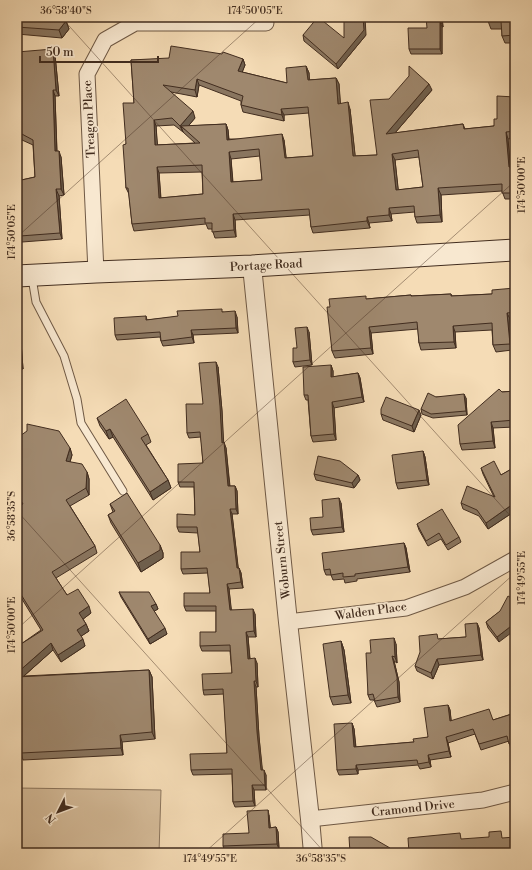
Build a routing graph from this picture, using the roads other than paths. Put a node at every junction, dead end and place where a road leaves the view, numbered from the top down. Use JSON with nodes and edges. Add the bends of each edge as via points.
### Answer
{"nodes":[{"id":1,"x":266,"y":23,"type":"dead end"},
{"id":2,"x":515,"y":250,"type":"edge"},
{"id":3,"x":252,"y":266,"type":"junction"},
{"id":4,"x":96,"y":272,"type":"junction"},
{"id":5,"x":25,"y":276,"type":"edge"},
{"id":6,"x":123,"y":491,"type":"dead end"},
{"id":7,"x":515,"y":559,"type":"edge"},
{"id":8,"x":288,"y":622,"type":"junction"},
{"id":9,"x":515,"y":792,"type":"edge"},
{"id":10,"x":310,"y":819,"type":"junction"},
{"id":11,"x":313,"y":853,"type":"edge"}],
"edges":[{"from":1,"to":4,"type":"street","name":"Treagon Place","via":[[135,23],[105,40],[87,74]]},
{"from":2,"to":3,"type":"main road","name":"Portage Road"},
{"from":3,"to":4,"type":"main road","name":"Portage Road"},
{"from":3,"to":8,"type":"street","name":"Woburn Street"},
{"from":4,"to":5,"type":"main road","name":"Portage Road"},
{"from":5,"to":6,"type":"lane","via":[[64,356],[77,399],[80,423]]},
{"from":7,"to":8,"type":"street","name":"Walden Place","via":[[465,587],[406,608]]},
{"from":8,"to":10,"type":"street","name":"Woburn Street"},
{"from":9,"to":10,"type":"street","name":"Cramond Drive","via":[[483,800]]},
{"from":10,"to":11,"type":"street","name":"Woburn Street"}]}
